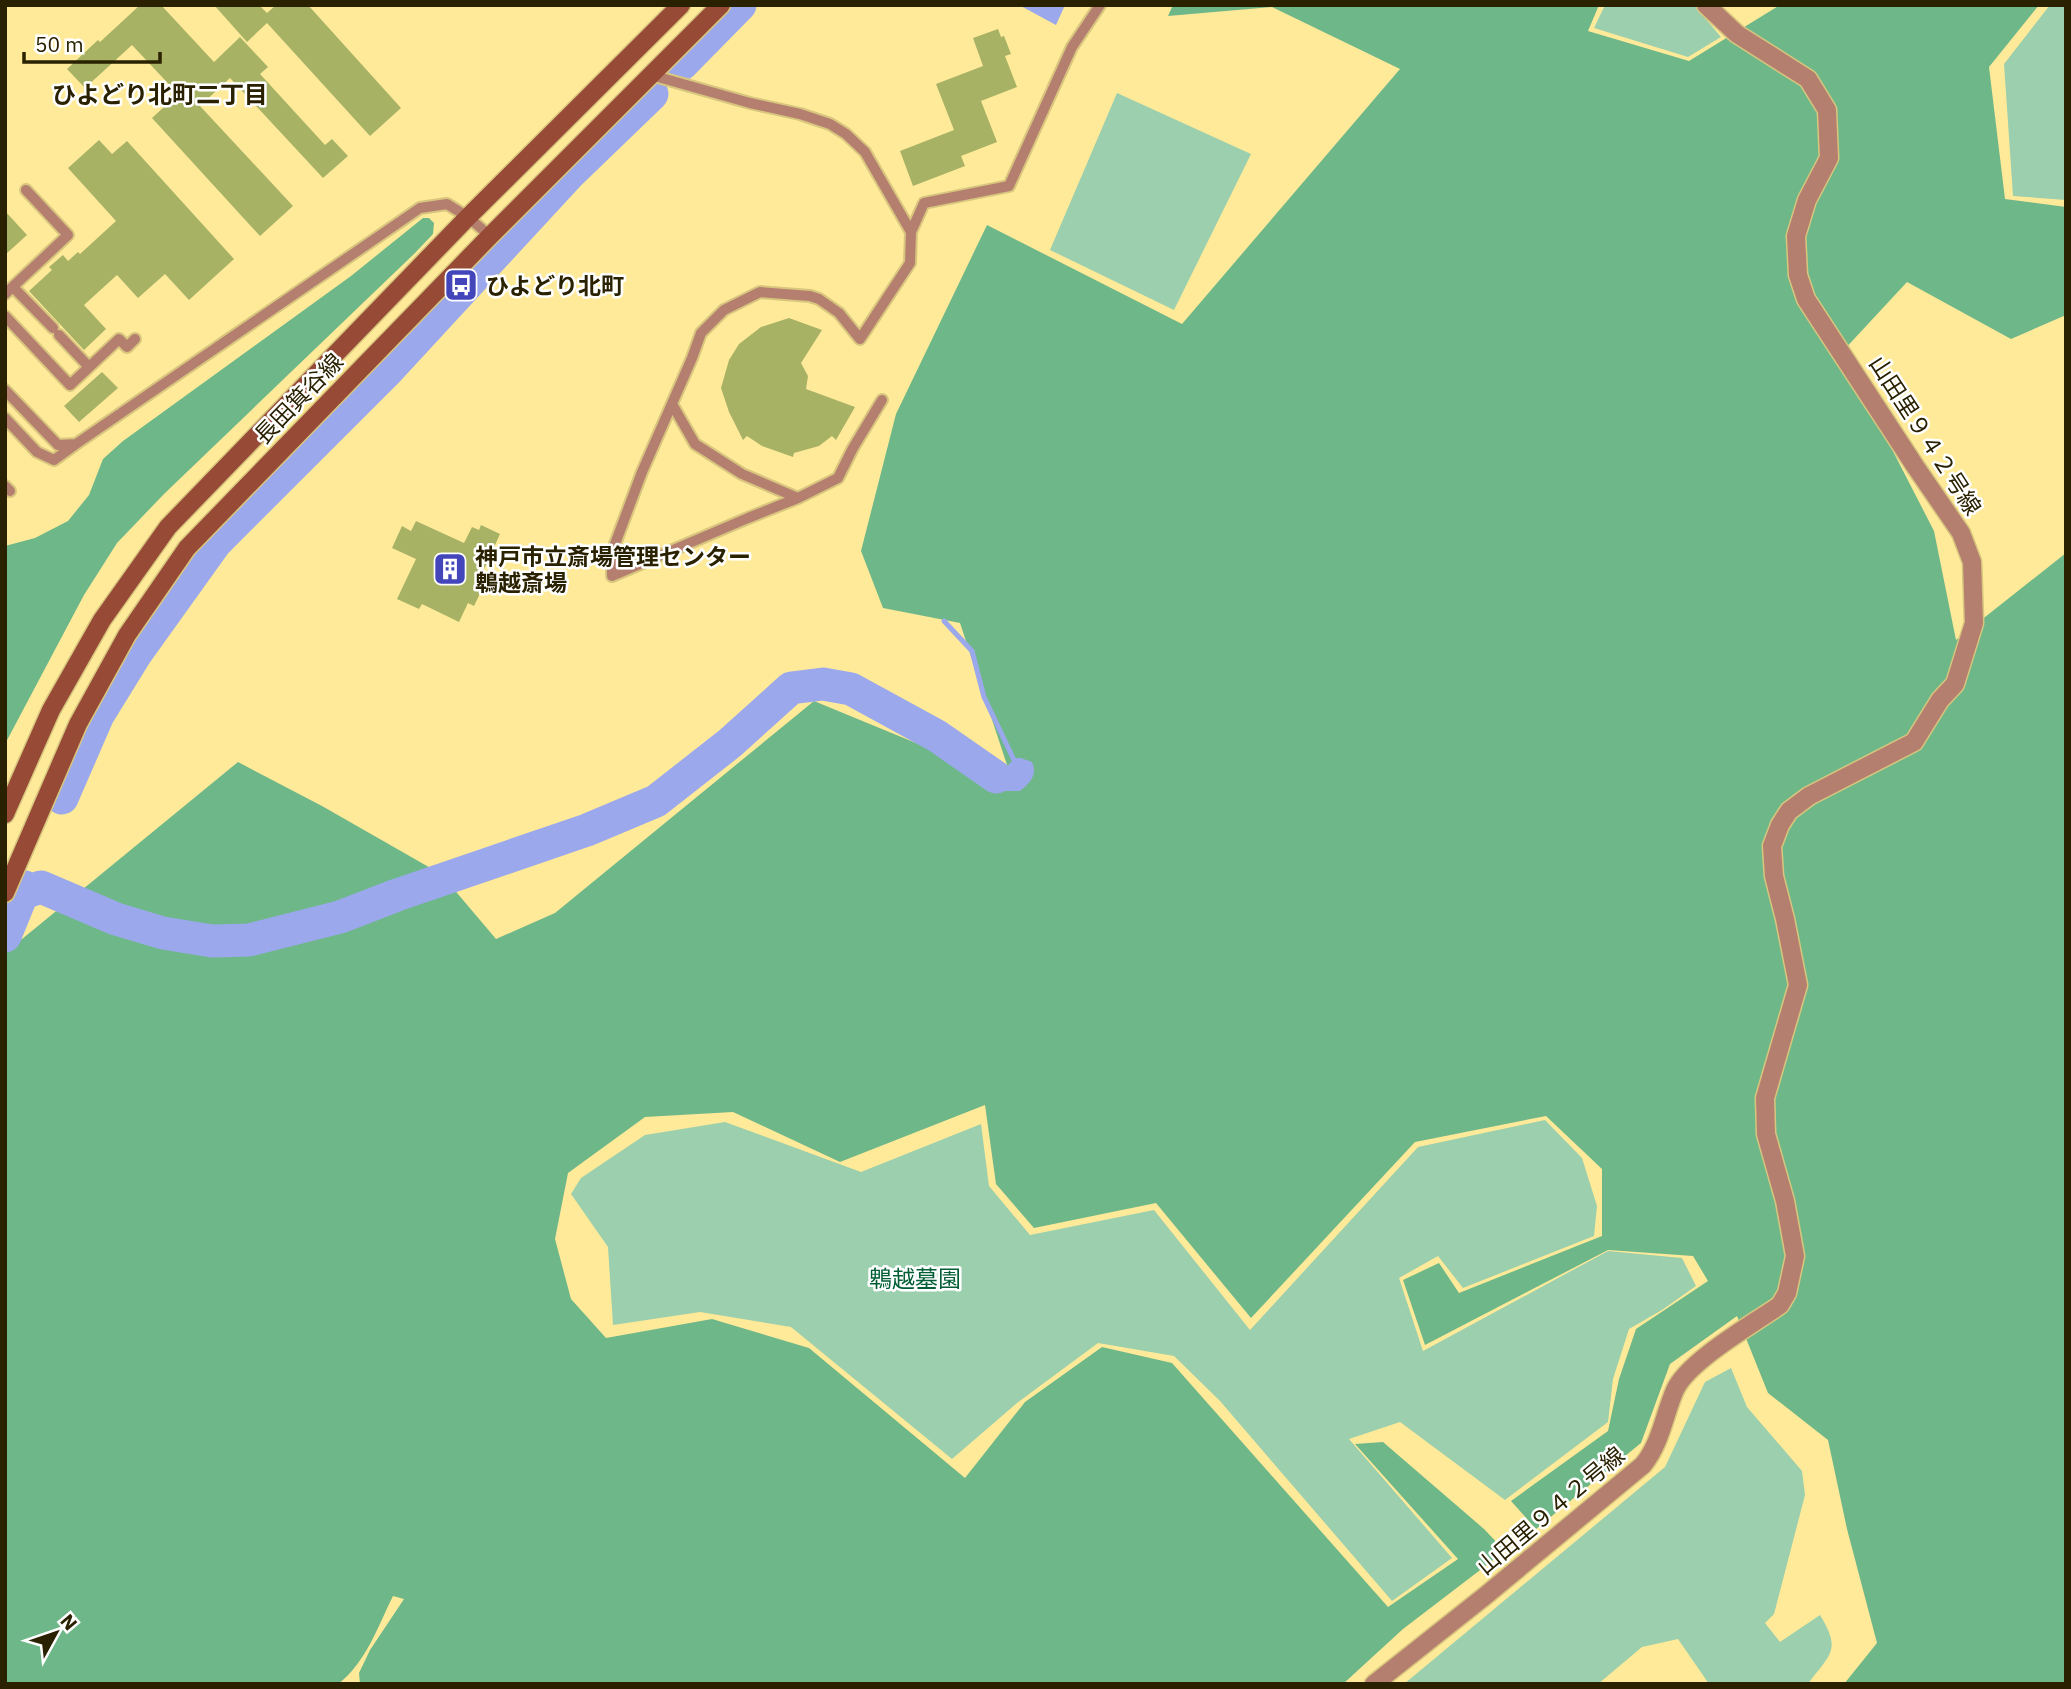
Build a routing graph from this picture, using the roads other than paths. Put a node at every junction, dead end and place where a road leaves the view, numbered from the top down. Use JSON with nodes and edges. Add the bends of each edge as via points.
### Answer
{"nodes":[{"id":1,"x":681,"y":5,"type":"edge"},
{"id":2,"x":721,"y":5,"type":"edge"},
{"id":3,"x":1100,"y":5,"type":"edge"},
{"id":4,"x":1706,"y":5,"type":"edge"},
{"id":5,"x":651,"y":75,"type":"junction"},
{"id":6,"x":26,"y":190,"type":"dead end"},
{"id":7,"x":468,"y":216,"type":"junction"},
{"id":8,"x":911,"y":232,"type":"junction"},
{"id":9,"x":489,"y":236,"type":"junction"},
{"id":10,"x":9,"y":291,"type":"edge"},
{"id":11,"x":8,"y":324,"type":"edge"},
{"id":12,"x":135,"y":339,"type":"dead end"},
{"id":13,"x":89,"y":367,"type":"junction"},
{"id":14,"x":5,"y":390,"type":"edge"},
{"id":15,"x":882,"y":400,"type":"dead end"},
{"id":16,"x":672,"y":404,"type":"junction"},
{"id":17,"x":5,"y":418,"type":"edge"},
{"id":18,"x":76,"y":444,"type":"junction"},
{"id":19,"x":798,"y":498,"type":"junction"},
{"id":20,"x":5,"y":814,"type":"edge"},
{"id":21,"x":5,"y":893,"type":"edge"},
{"id":22,"x":1374,"y":1684,"type":"edge"}],
"edges":[{"from":1,"to":7,"type":"street","name":"長田箕谷線"},
{"from":2,"to":5,"type":"street","name":"長田箕谷線"},
{"from":3,"to":8,"type":"lane","via":[[1072,47],[1009,187],[924,203]]},
{"from":4,"to":22,"type":"street","name":"山田里９４２号線","via":[[1737,34],[1808,79],[1827,110],[1829,158],[1807,200],[1796,236],[1798,275],[1806,299],[1961,533],[1972,562],[1974,623],[1955,684],[1914,742],[1809,796],[1789,811],[1772,846],[1773,876],[1798,985],[1765,1098],[1766,1134],[1795,1256],[1787,1293],[1780,1305],[1710,1352],[1676,1388],[1662,1432],[1643,1465]]},
{"from":5,"to":8,"type":"lane","via":[[830,124],[865,152]]},
{"from":5,"to":9,"type":"street","name":"長田箕谷線"},
{"from":6,"to":10,"type":"lane","via":[[68,236]]},
{"from":7,"to":9,"type":"lane"},
{"from":7,"to":18,"type":"lane","via":[[447,204],[420,208]]},
{"from":7,"to":20,"type":"street","name":"長田箕谷線","via":[[168,527],[102,620],[51,710]]},
{"from":8,"to":16,"type":"lane","via":[[910,263],[860,339],[839,313],[819,299],[760,292],[723,310],[701,333]]},
{"from":9,"to":21,"type":"street","name":"長田箕谷線","via":[[187,548],[127,635],[78,724]]},
{"from":10,"to":13,"type":"lane"},
{"from":11,"to":13,"type":"lane","via":[[70,385]]},
{"from":12,"to":13,"type":"lane","via":[[127,347],[119,339]]},
{"from":14,"to":18,"type":"lane","via":[[58,444]]},
{"from":15,"to":19,"type":"lane","via":[[838,478]]},
{"from":16,"to":19,"type":"lane","via":[[695,444],[742,474]]},
{"from":16,"to":19,"type":"lane","via":[[612,552],[612,576]]},
{"from":17,"to":18,"type":"lane","via":[[37,452],[54,460]]}]}
